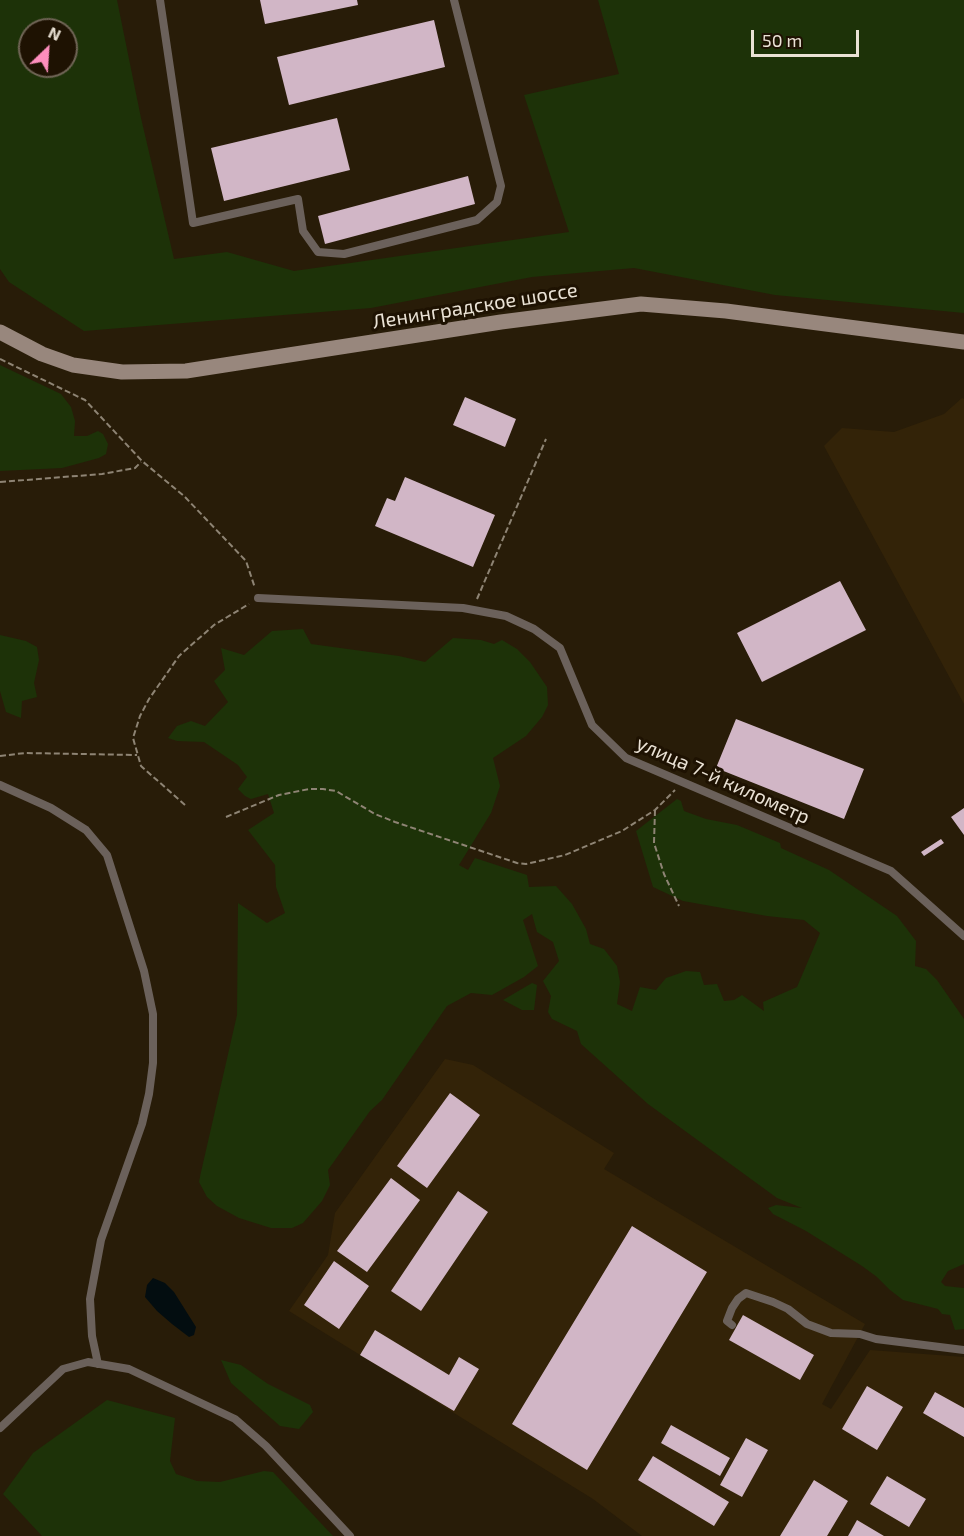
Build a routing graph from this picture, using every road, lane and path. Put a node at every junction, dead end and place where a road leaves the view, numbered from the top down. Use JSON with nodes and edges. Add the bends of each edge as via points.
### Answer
{"nodes":[{"id":1,"x":160,"y":0,"type":"edge"},
{"id":2,"x":454,"y":0,"type":"edge"},
{"id":3,"x":0,"y":332,"type":"edge"},
{"id":4,"x":964,"y":342,"type":"edge"},
{"id":5,"x":0,"y":359,"type":"edge"},
{"id":6,"x":546,"y":439,"type":"dead end"},
{"id":7,"x":142,"y":461,"type":"junction"},
{"id":8,"x":0,"y":482,"type":"edge"},
{"id":9,"x":258,"y":598,"type":"junction"},
{"id":10,"x":472,"y":610,"type":"junction"},
{"id":11,"x":137,"y":755,"type":"junction"},
{"id":12,"x":0,"y":756,"type":"edge"},
{"id":13,"x":682,"y":782,"type":"junction"},
{"id":14,"x":0,"y":785,"type":"edge"},
{"id":15,"x":185,"y":805,"type":"dead end"},
{"id":16,"x":655,"y":810,"type":"junction"},
{"id":17,"x":226,"y":817,"type":"dead end"},
{"id":18,"x":679,"y":906,"type":"dead end"},
{"id":19,"x":964,"y":936,"type":"edge"},
{"id":20,"x":732,"y":1325,"type":"dead end"},
{"id":21,"x":964,"y":1350,"type":"edge"},
{"id":22,"x":98,"y":1364,"type":"junction"},
{"id":23,"x":0,"y":1428,"type":"edge"},
{"id":24,"x":350,"y":1536,"type":"edge"}],
"edges":[{"from":1,"to":2,"type":"lane","via":[[193,223],[298,199],[303,231],[318,252],[344,254],[477,220],[497,202],[501,186]]},
{"from":3,"to":4,"type":"main road","name":"Ленинградское шоссе","via":[[73,365],[122,372],[186,371],[641,304]]},
{"from":5,"to":7,"type":"path","via":[[85,400]]},
{"from":6,"to":10,"type":"path"},
{"from":7,"to":8,"type":"path","via":[[135,468],[102,474]]},
{"from":7,"to":9,"type":"path","via":[[184,496],[246,561]]},
{"from":9,"to":10,"type":"lane","name":"улица 7-й километр"},
{"from":9,"to":11,"type":"path","via":[[214,625],[179,656],[140,716],[133,738]]},
{"from":10,"to":13,"type":"lane","name":"улица 7-й километр","via":[[506,616],[534,629],[560,648],[592,725],[626,758]]},
{"from":11,"to":12,"type":"path"},
{"from":11,"to":15,"type":"path","via":[[141,766]]},
{"from":13,"to":16,"type":"path"},
{"from":13,"to":19,"type":"lane","name":"улица 7-й километр","via":[[891,871]]},
{"from":14,"to":22,"type":"lane","via":[[77,824],[107,855],[144,971],[153,1014],[149,1094],[101,1240],[90,1299]]},
{"from":16,"to":17,"type":"path","via":[[622,831],[565,855],[526,864],[385,818],[336,791],[309,789],[279,795]]},
{"from":16,"to":18,"type":"path","via":[[654,843]]},
{"from":20,"to":21,"type":"lane","via":[[727,1321],[732,1308],[746,1293],[788,1309],[807,1324],[831,1333]]},
{"from":22,"to":23,"type":"lane","via":[[88,1362],[63,1369]]},
{"from":22,"to":24,"type":"lane","via":[[129,1369],[234,1419],[266,1446]]}]}
